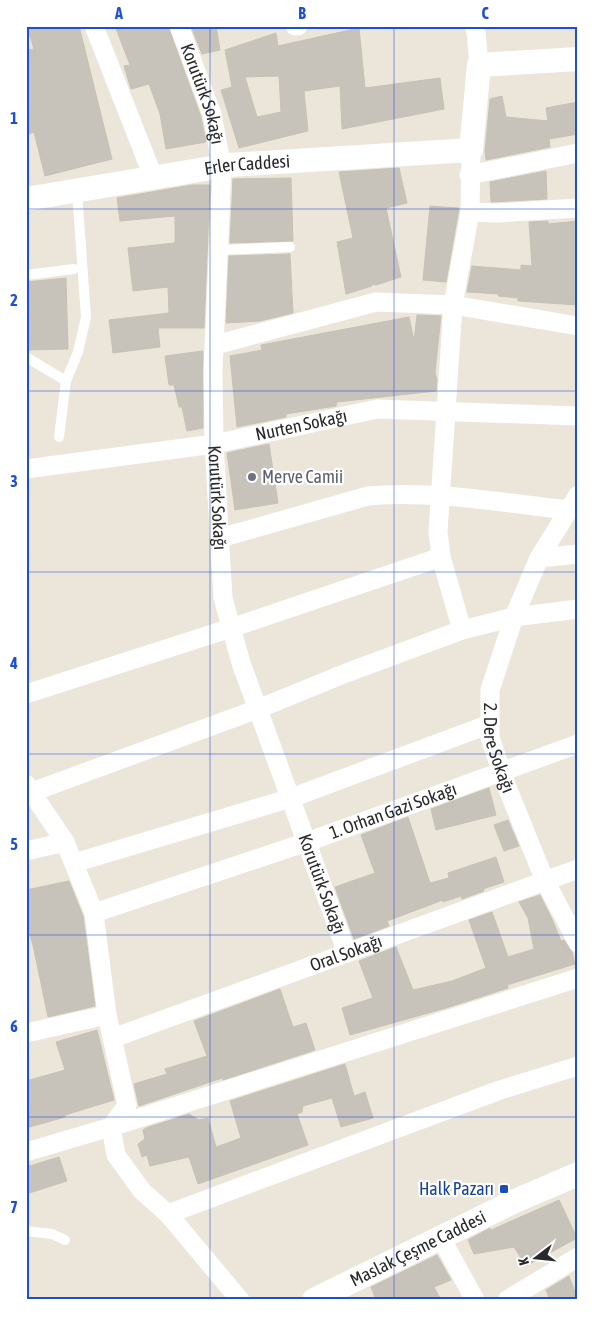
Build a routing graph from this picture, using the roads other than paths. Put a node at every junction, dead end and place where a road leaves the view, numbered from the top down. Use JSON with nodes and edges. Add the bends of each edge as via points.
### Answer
{"nodes":[{"id":1,"x":94,"y":26,"type":"edge"},
{"id":2,"x":179,"y":26,"type":"edge"},
{"id":3,"x":474,"y":26,"type":"edge"},
{"id":4,"x":578,"y":59,"type":"edge"},
{"id":5,"x":479,"y":65,"type":"junction"},
{"id":6,"x":470,"y":150,"type":"junction"},
{"id":7,"x":578,"y":153,"type":"edge"},
{"id":8,"x":222,"y":168,"type":"junction"},
{"id":9,"x":469,"y":175,"type":"junction"},
{"id":10,"x":154,"y":179,"type":"junction"},
{"id":11,"x":77,"y":191,"type":"junction"},
{"id":12,"x":26,"y":199,"type":"edge"},
{"id":13,"x":578,"y":208,"type":"edge"},
{"id":14,"x":470,"y":212,"type":"junction"},
{"id":15,"x":290,"y":248,"type":"dead end"},
{"id":16,"x":218,"y":250,"type":"junction"},
{"id":17,"x":74,"y":269,"type":"dead end"},
{"id":18,"x":26,"y":276,"type":"edge"},
{"id":19,"x":454,"y":305,"type":"junction"},
{"id":20,"x":578,"y":326,"type":"edge"},
{"id":21,"x":215,"y":345,"type":"junction"},
{"id":22,"x":26,"y":357,"type":"edge"},
{"id":23,"x":66,"y":380,"type":"junction"},
{"id":24,"x":446,"y":411,"type":"junction"},
{"id":25,"x":578,"y":416,"type":"edge"},
{"id":26,"x":59,"y":437,"type":"dead end"},
{"id":27,"x":214,"y":444,"type":"junction"},
{"id":28,"x":26,"y":469,"type":"edge"},
{"id":29,"x":440,"y":495,"type":"junction"},
{"id":30,"x":573,"y":503,"type":"edge"},
{"id":31,"x":220,"y":538,"type":"junction"},
{"id":32,"x":578,"y":554,"type":"edge"},
{"id":33,"x":441,"y":557,"type":"junction"},
{"id":34,"x":539,"y":558,"type":"junction"},
{"id":35,"x":578,"y":609,"type":"edge"},
{"id":36,"x":514,"y":617,"type":"junction"},
{"id":37,"x":231,"y":628,"type":"junction"},
{"id":38,"x":462,"y":630,"type":"junction"},
{"id":39,"x":26,"y":694,"type":"edge"},
{"id":40,"x":258,"y":709,"type":"junction"},
{"id":41,"x":490,"y":724,"type":"junction"},
{"id":42,"x":578,"y":744,"type":"edge"},
{"id":43,"x":501,"y":770,"type":"junction"},
{"id":44,"x":29,"y":788,"type":"edge"},
{"id":45,"x":290,"y":798,"type":"junction"},
{"id":46,"x":64,"y":842,"type":"junction"},
{"id":47,"x":306,"y":842,"type":"junction"},
{"id":48,"x":26,"y":851,"type":"edge"},
{"id":49,"x":74,"y":863,"type":"junction"},
{"id":50,"x":578,"y":869,"type":"edge"},
{"id":51,"x":545,"y":882,"type":"junction"},
{"id":52,"x":94,"y":913,"type":"junction"},
{"id":53,"x":578,"y":943,"type":"edge"},
{"id":54,"x":347,"y":953,"type":"junction"},
{"id":55,"x":578,"y":978,"type":"edge"},
{"id":56,"x":107,"y":1015,"type":"junction"},
{"id":57,"x":26,"y":1033,"type":"edge"},
{"id":58,"x":113,"y":1038,"type":"junction"},
{"id":59,"x":578,"y":1066,"type":"edge"},
{"id":60,"x":111,"y":1127,"type":"junction"},
{"id":61,"x":26,"y":1152,"type":"edge"},
{"id":62,"x":578,"y":1174,"type":"edge"},
{"id":63,"x":168,"y":1214,"type":"junction"},
{"id":64,"x":26,"y":1231,"type":"edge"},
{"id":65,"x":441,"y":1238,"type":"junction"},
{"id":66,"x":65,"y":1240,"type":"dead end"},
{"id":67,"x":578,"y":1257,"type":"edge"},
{"id":68,"x":509,"y":1299,"type":"edge"},
{"id":69,"x":240,"y":1300,"type":"edge"},
{"id":70,"x":314,"y":1300,"type":"edge"},
{"id":71,"x":476,"y":1300,"type":"edge"}],
"edges":[{"from":1,"to":10,"type":"street"},
{"from":2,"to":8,"type":"street","name":"Korutürk Sokağı","via":[[212,114]]},
{"from":3,"to":5,"type":"street"},
{"from":4,"to":5,"type":"street"},
{"from":5,"to":6,"type":"street"},
{"from":6,"to":8,"type":"street","name":"Erler Caddesi"},
{"from":6,"to":9,"type":"street"},
{"from":7,"to":9,"type":"street"},
{"from":8,"to":10,"type":"street","name":"Erler Caddesi"},
{"from":8,"to":16,"type":"street","name":"Korutürk Sokağı"},
{"from":9,"to":14,"type":"street"},
{"from":10,"to":11,"type":"street","name":"Erler Caddesi"},
{"from":11,"to":12,"type":"street","name":"Erler Caddesi"},
{"from":11,"to":23,"type":"lane","via":[[86,317],[78,352]]},
{"from":13,"to":14,"type":"street"},
{"from":14,"to":19,"type":"street"},
{"from":15,"to":16,"type":"lane"},
{"from":16,"to":21,"type":"street","name":"Korutürk Sokağı"},
{"from":17,"to":18,"type":"lane"},
{"from":19,"to":20,"type":"street"},
{"from":19,"to":21,"type":"street","via":[[376,302]]},
{"from":19,"to":24,"type":"street"},
{"from":21,"to":27,"type":"street","name":"Korutürk Sokağı"},
{"from":22,"to":23,"type":"lane"},
{"from":23,"to":26,"type":"lane"},
{"from":24,"to":25,"type":"street","name":"Nurten Sokağı"},
{"from":24,"to":27,"type":"street","name":"Nurten Sokağı","via":[[378,409]]},
{"from":24,"to":29,"type":"street"},
{"from":27,"to":28,"type":"street","name":"Nurten Sokağı"},
{"from":27,"to":31,"type":"street","name":"Korutürk Sokağı"},
{"from":29,"to":30,"type":"street"},
{"from":29,"to":31,"type":"street","via":[[368,496]]},
{"from":29,"to":33,"type":"street","via":[[438,532]]},
{"from":30,"to":34,"type":"street","name":"2. Dere Sokağı"},
{"from":31,"to":37,"type":"street","name":"Korutürk Sokağı","via":[[223,598]]},
{"from":32,"to":34,"type":"street"},
{"from":33,"to":37,"type":"street"},
{"from":33,"to":38,"type":"street"},
{"from":34,"to":36,"type":"street","name":"2. Dere Sokağı"},
{"from":35,"to":36,"type":"street"},
{"from":36,"to":38,"type":"street"},
{"from":36,"to":41,"type":"street","name":"2. Dere Sokağı","via":[[490,690]]},
{"from":37,"to":39,"type":"street"},
{"from":37,"to":40,"type":"street","name":"Korutürk Sokağı"},
{"from":38,"to":40,"type":"street"},
{"from":40,"to":44,"type":"street"},
{"from":40,"to":45,"type":"street","name":"Korutürk Sokağı"},
{"from":41,"to":43,"type":"street","name":"2. Dere Sokağı","via":[[490,738]]},
{"from":41,"to":45,"type":"street"},
{"from":42,"to":43,"type":"street","name":"1. Orhan Gazi Sokağı"},
{"from":43,"to":47,"type":"street","name":"1. Orhan Gazi Sokağı"},
{"from":43,"to":51,"type":"street","name":"2. Dere Sokağı"},
{"from":44,"to":46,"type":"street"},
{"from":45,"to":47,"type":"street","name":"Korutürk Sokağı"},
{"from":45,"to":49,"type":"street"},
{"from":46,"to":48,"type":"street"},
{"from":46,"to":49,"type":"street"},
{"from":47,"to":52,"type":"street","name":"1. Orhan Gazi Sokağı"},
{"from":47,"to":54,"type":"street","name":"Korutürk Sokağı"},
{"from":49,"to":52,"type":"street"},
{"from":50,"to":51,"type":"street","name":"Oral Sokağı"},
{"from":51,"to":53,"type":"street","name":"2. Dere Sokağı"},
{"from":51,"to":54,"type":"street","name":"Oral Sokağı"},
{"from":52,"to":56,"type":"street"},
{"from":54,"to":58,"type":"street","name":"Oral Sokağı"},
{"from":55,"to":60,"type":"street"},
{"from":56,"to":57,"type":"street"},
{"from":56,"to":58,"type":"street"},
{"from":58,"to":60,"type":"street","via":[[128,1105]]},
{"from":59,"to":63,"type":"street","via":[[500,1090]]},
{"from":60,"to":61,"type":"street"},
{"from":60,"to":63,"type":"street","via":[[116,1155],[142,1190]]},
{"from":62,"to":65,"type":"street","name":"Maslak Çeşme Caddesi"},
{"from":63,"to":69,"type":"street"},
{"from":64,"to":66,"type":"lane","via":[[52,1234]]},
{"from":65,"to":70,"type":"street","name":"Maslak Çeşme Caddesi"},
{"from":65,"to":71,"type":"street"},
{"from":67,"to":68,"type":"street"}]}
